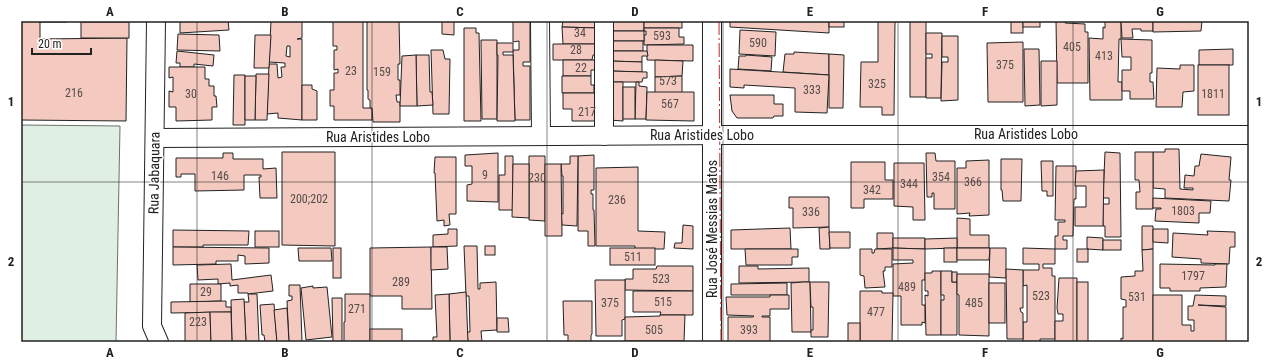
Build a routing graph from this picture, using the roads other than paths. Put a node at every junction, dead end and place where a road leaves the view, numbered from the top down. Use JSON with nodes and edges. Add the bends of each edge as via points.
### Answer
{"nodes":[{"id":1,"x":156,"y":21,"type":"edge"},
{"id":2,"x":540,"y":21,"type":"edge"},
{"id":3,"x":604,"y":21,"type":"edge"},
{"id":4,"x":712,"y":21,"type":"edge"},
{"id":5,"x":713,"y":135,"type":"junction"},
{"id":6,"x":1249,"y":135,"type":"edge"},
{"id":7,"x":541,"y":136,"type":"junction"},
{"id":8,"x":604,"y":136,"type":"junction"},
{"id":9,"x":155,"y":138,"type":"junction"},
{"id":10,"x":159,"y":342,"type":"edge"},
{"id":11,"x":712,"y":342,"type":"edge"}],
"edges":[{"from":1,"to":9,"type":"street","name":"Rua Jabaquara"},
{"from":2,"to":7,"type":"street"},
{"from":3,"to":8,"type":"street"},
{"from":4,"to":5,"type":"street","name":"Rua José Messias Matos"},
{"from":5,"to":6,"type":"street","name":"Rua Aristides Lobo"},
{"from":5,"to":8,"type":"street","name":"Rua Aristides Lobo"},
{"from":5,"to":11,"type":"street","name":"Rua José Messias Matos"},
{"from":7,"to":8,"type":"street","name":"Rua Aristides Lobo"},
{"from":7,"to":9,"type":"street","name":"Rua Aristides Lobo"},
{"from":9,"to":10,"type":"street","name":"Rua Jabaquara","via":[[152,326]]}]}
